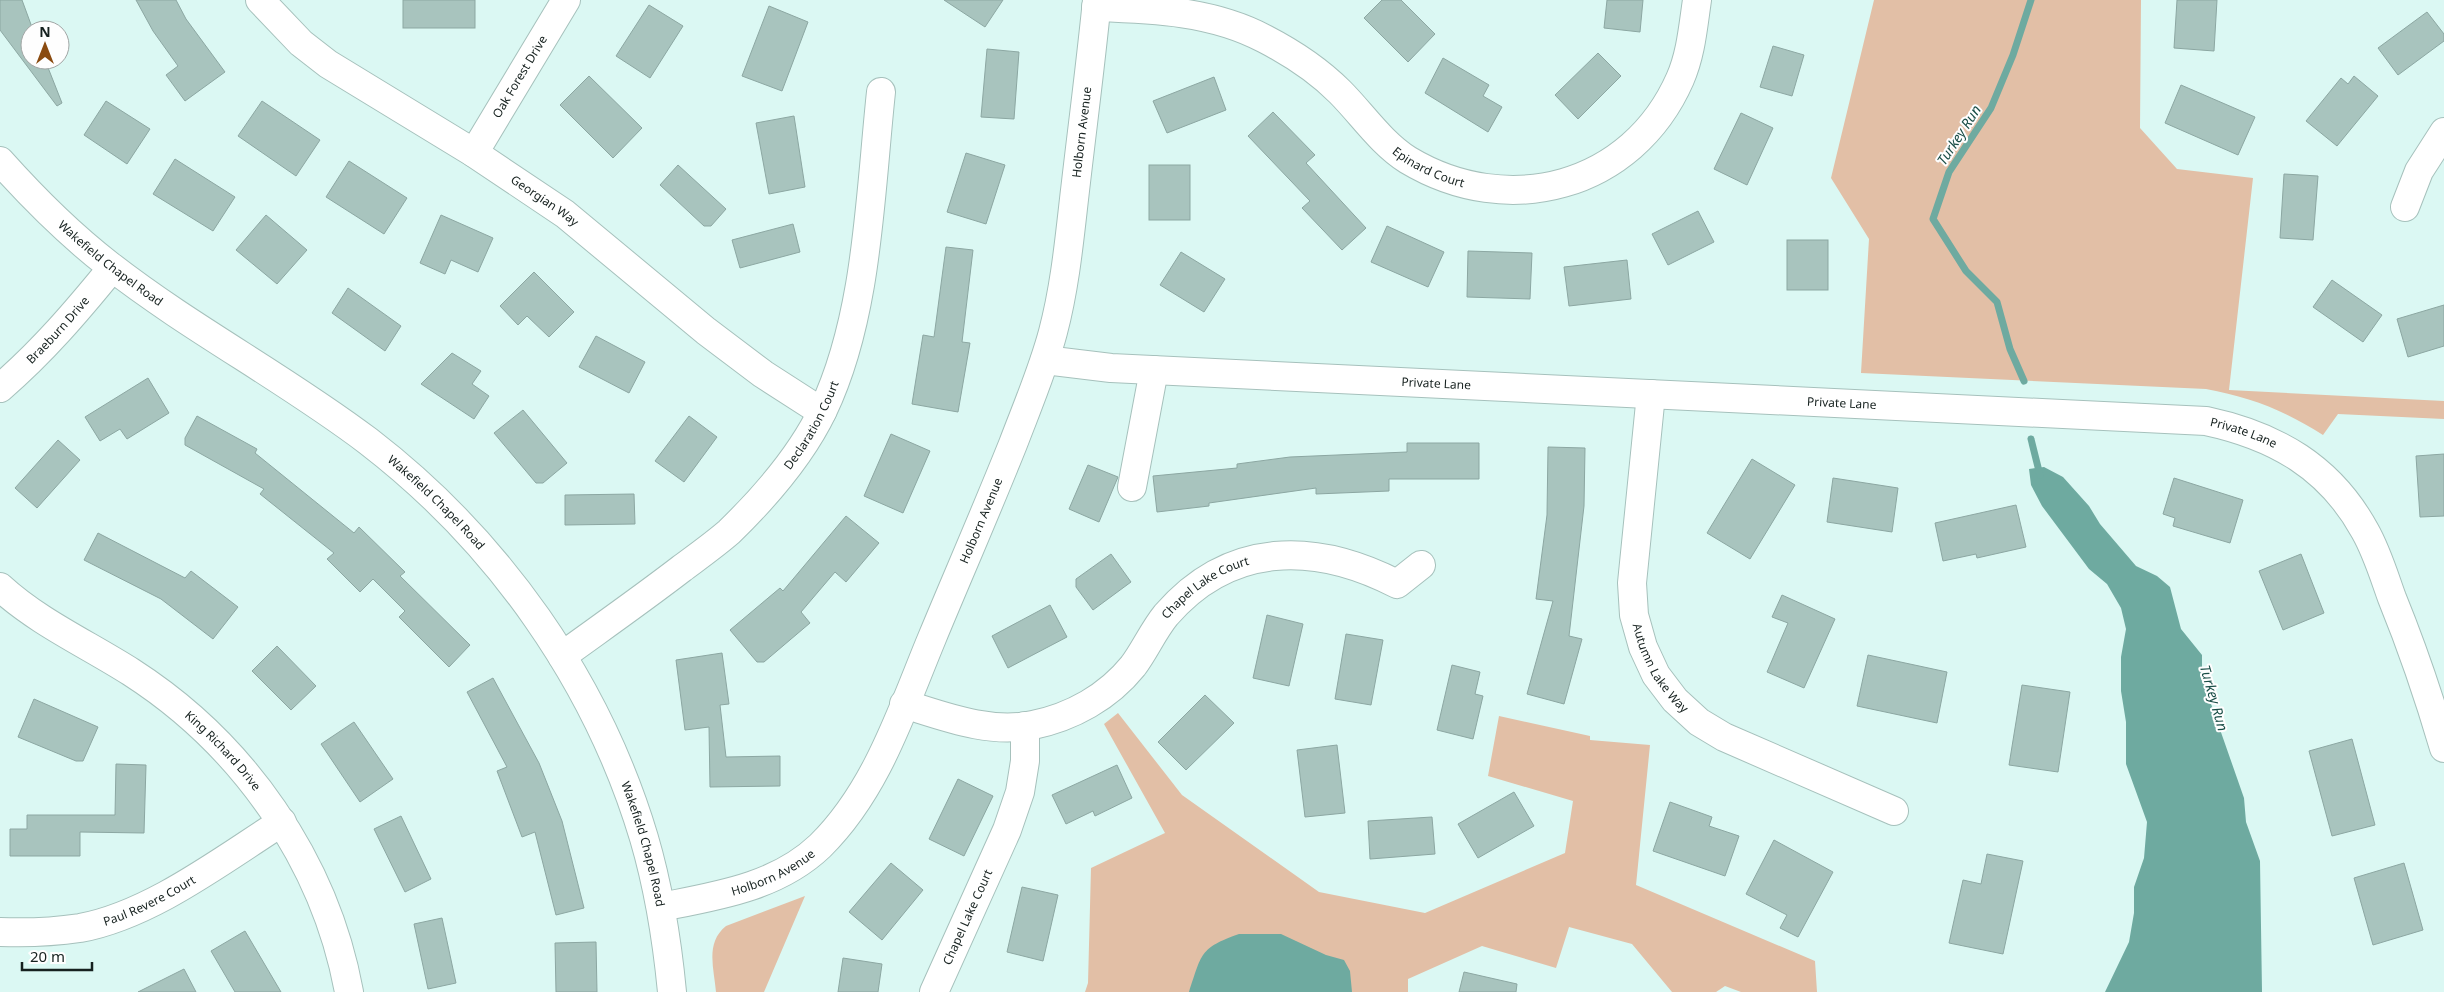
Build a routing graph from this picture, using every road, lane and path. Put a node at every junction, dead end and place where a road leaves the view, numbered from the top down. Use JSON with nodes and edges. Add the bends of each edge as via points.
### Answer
{"nodes":[{"id":1,"x":260,"y":0,"type":"edge"},
{"id":2,"x":566,"y":0,"type":"edge"},
{"id":3,"x":1697,"y":0,"type":"edge"},
{"id":4,"x":1096,"y":4,"type":"edge"},
{"id":5,"x":881,"y":92,"type":"dead end"},
{"id":6,"x":2444,"y":132,"type":"edge"},
{"id":7,"x":474,"y":153,"type":"junction"},
{"id":8,"x":0,"y":161,"type":"edge"},
{"id":9,"x":2405,"y":207,"type":"dead end"},
{"id":10,"x":112,"y":268,"type":"junction"},
{"id":11,"x":1045,"y":360,"type":"junction"},
{"id":12,"x":1154,"y":370,"type":"junction"},
{"id":13,"x":0,"y":388,"type":"edge"},
{"id":14,"x":1651,"y":394,"type":"junction"},
{"id":15,"x":822,"y":412,"type":"junction"},
{"id":16,"x":1132,"y":486,"type":"dead end"},
{"id":17,"x":1422,"y":565,"type":"dead end"},
{"id":18,"x":0,"y":587,"type":"edge"},
{"id":19,"x":562,"y":656,"type":"junction"},
{"id":20,"x":904,"y":704,"type":"junction"},
{"id":21,"x":1024,"y":726,"type":"junction"},
{"id":22,"x":2444,"y":748,"type":"edge"},
{"id":23,"x":1894,"y":811,"type":"dead end"},
{"id":24,"x":282,"y":822,"type":"junction"},
{"id":25,"x":661,"y":907,"type":"junction"},
{"id":26,"x":0,"y":932,"type":"edge"},
{"id":27,"x":349,"y":992,"type":"edge"},
{"id":28,"x":672,"y":992,"type":"edge"},
{"id":29,"x":934,"y":992,"type":"edge"}],
"edges":[{"from":1,"to":7,"type":"street","name":"Georgian Way","via":[[301,43],[328,64]]},
{"from":2,"to":7,"type":"street","name":"Oak Forest Drive"},
{"from":3,"to":4,"type":"street","name":"Epinard Court","via":[[1690,48],[1680,78],[1665,107],[1622,154],[1570,180],[1532,190],[1496,191],[1463,185],[1406,158],[1389,145],[1326,79],[1263,38],[1223,22],[1183,13]]},
{"from":4,"to":11,"type":"street","name":"Holborn Avenue","via":[[1067,260]]},
{"from":5,"to":15,"type":"street","name":"Declaration Court","via":[[865,243],[851,330],[838,376]]},
{"from":6,"to":9,"type":"street","via":[[2419,170]]},
{"from":7,"to":15,"type":"street","name":"Georgian Way","via":[[565,214],[706,332]]},
{"from":8,"to":10,"type":"street","name":"Wakefield Chapel Road","via":[[40,205]]},
{"from":10,"to":13,"type":"street","name":"Braeburn Drive","via":[[32,360]]},
{"from":10,"to":19,"type":"street","name":"Wakefield Chapel Road","via":[[367,440],[416,481],[464,527],[505,575]]},
{"from":11,"to":12,"type":"street","name":"Private Lane"},
{"from":11,"to":20,"type":"street","name":"Holborn Avenue"},
{"from":12,"to":14,"type":"street","name":"Private Lane"},
{"from":12,"to":16,"type":"street"},
{"from":14,"to":22,"type":"street","name":"Private Lane","via":[[2206,420],[2241,428],[2302,458],[2328,481],[2366,532],[2408,636]]},
{"from":14,"to":23,"type":"street","name":"Autumn Lake Way","via":[[1632,583],[1636,623],[1656,675],[1675,700],[1715,732]]},
{"from":15,"to":19,"type":"street","name":"Declaration Court","via":[[791,464],[727,533]]},
{"from":17,"to":21,"type":"street","name":"Chapel Lake Court","via":[[1397,584],[1369,570],[1332,558],[1300,554],[1269,556],[1240,564],[1214,575],[1187,594],[1165,616],[1133,666],[1091,703],[1064,716]]},
{"from":18,"to":24,"type":"street","name":"King Richard Drive","via":[[48,623],[131,672],[172,702],[225,750]]},
{"from":19,"to":25,"type":"street","name":"Wakefield Chapel Road","via":[[606,737],[624,780],[644,839]]},
{"from":20,"to":21,"type":"street","name":"Chapel Lake Court","via":[[968,724],[998,728]]},
{"from":20,"to":25,"type":"street","name":"Holborn Avenue","via":[[866,787],[844,819],[818,847],[790,868],[760,883],[728,894]]},
{"from":21,"to":29,"type":"street","name":"Chapel Lake Court","via":[[1025,762],[1010,823]]},
{"from":24,"to":26,"type":"street","name":"Paul Revere Court","via":[[158,899],[121,916],[73,929],[39,933]]},
{"from":24,"to":27,"type":"street","name":"King Richard Drive","via":[[306,863],[327,912],[345,966]]},
{"from":25,"to":28,"type":"street","name":"Wakefield Chapel Road"}]}
